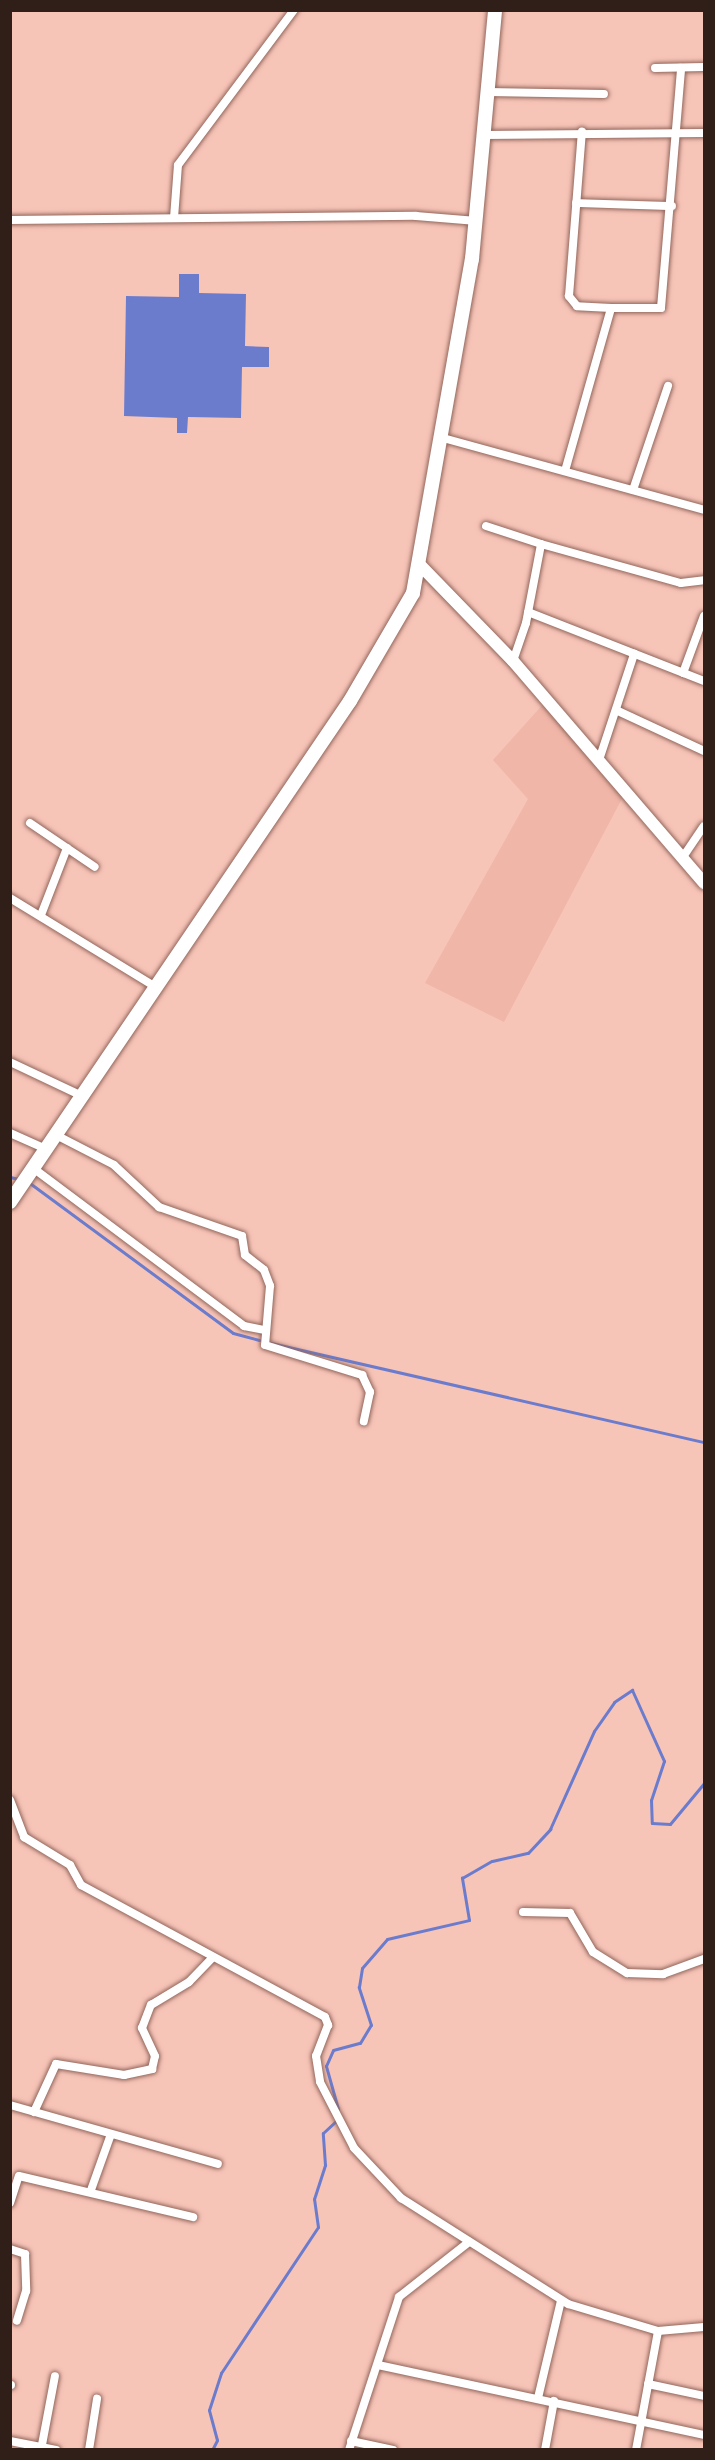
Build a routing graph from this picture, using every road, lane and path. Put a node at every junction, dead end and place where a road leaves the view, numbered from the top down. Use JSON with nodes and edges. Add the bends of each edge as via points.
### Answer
{"nodes":[{"id":1,"x":294,"y":10,"type":"edge"},
{"id":2,"x":495,"y":10,"type":"edge"},
{"id":3,"x":705,"y":67,"type":"edge"},
{"id":4,"x":655,"y":68,"type":"dead end"},
{"id":5,"x":681,"y":68,"type":"junction"},
{"id":6,"x":488,"y":92,"type":"junction"},
{"id":7,"x":604,"y":94,"type":"dead end"},
{"id":8,"x":582,"y":132,"type":"junction"},
{"id":9,"x":678,"y":132,"type":"junction"},
{"id":10,"x":705,"y":133,"type":"edge"},
{"id":11,"x":484,"y":135,"type":"junction"},
{"id":12,"x":576,"y":203,"type":"junction"},
{"id":13,"x":672,"y":206,"type":"junction"},
{"id":14,"x":174,"y":218,"type":"junction"},
{"id":15,"x":10,"y":220,"type":"edge"},
{"id":16,"x":477,"y":221,"type":"junction"},
{"id":17,"x":611,"y":308,"type":"junction"},
{"id":18,"x":668,"y":386,"type":"dead end"},
{"id":19,"x":443,"y":438,"type":"junction"},
{"id":20,"x":565,"y":471,"type":"junction"},
{"id":21,"x":633,"y":490,"type":"junction"},
{"id":22,"x":705,"y":510,"type":"edge"},
{"id":23,"x":486,"y":526,"type":"dead end"},
{"id":24,"x":541,"y":544,"type":"junction"},
{"id":25,"x":421,"y":566,"type":"junction"},
{"id":26,"x":705,"y":580,"type":"edge"},
{"id":27,"x":528,"y":612,"type":"junction"},
{"id":28,"x":705,"y":616,"type":"edge"},
{"id":29,"x":634,"y":654,"type":"junction"},
{"id":30,"x":513,"y":661,"type":"junction"},
{"id":31,"x":683,"y":672,"type":"junction"},
{"id":32,"x":705,"y":681,"type":"edge"},
{"id":33,"x":618,"y":711,"type":"junction"},
{"id":34,"x":705,"y":751,"type":"edge"},
{"id":35,"x":599,"y":760,"type":"junction"},
{"id":36,"x":30,"y":823,"type":"dead end"},
{"id":37,"x":705,"y":826,"type":"edge"},
{"id":38,"x":67,"y":848,"type":"junction"},
{"id":39,"x":683,"y":857,"type":"junction"},
{"id":40,"x":95,"y":867,"type":"dead end"},
{"id":41,"x":705,"y":883,"type":"edge"},
{"id":42,"x":10,"y":898,"type":"edge"},
{"id":43,"x":40,"y":915,"type":"junction"},
{"id":44,"x":154,"y":986,"type":"junction"},
{"id":45,"x":10,"y":1062,"type":"edge"},
{"id":46,"x":82,"y":1096,"type":"junction"},
{"id":47,"x":10,"y":1133,"type":"edge"},
{"id":48,"x":56,"y":1135,"type":"junction"},
{"id":49,"x":46,"y":1149,"type":"junction"},
{"id":50,"x":33,"y":1168,"type":"junction"},
{"id":51,"x":15,"y":1186,"type":"edge"},
{"id":52,"x":10,"y":1202,"type":"edge"},
{"id":53,"x":264,"y":1330,"type":"junction"},
{"id":54,"x":364,"y":1421,"type":"dead end"},
{"id":55,"x":10,"y":1800,"type":"edge"},
{"id":56,"x":523,"y":1912,"type":"dead end"},
{"id":57,"x":212,"y":1958,"type":"junction"},
{"id":58,"x":705,"y":1959,"type":"edge"},
{"id":59,"x":10,"y":2105,"type":"edge"},
{"id":60,"x":34,"y":2112,"type":"junction"},
{"id":61,"x":111,"y":2134,"type":"junction"},
{"id":62,"x":218,"y":2164,"type":"dead end"},
{"id":63,"x":91,"y":2190,"type":"junction"},
{"id":64,"x":10,"y":2203,"type":"edge"},
{"id":65,"x":193,"y":2217,"type":"dead end"},
{"id":66,"x":469,"y":2242,"type":"junction"},
{"id":67,"x":10,"y":2249,"type":"edge"},
{"id":68,"x":561,"y":2301,"type":"junction"},
{"id":69,"x":17,"y":2320,"type":"dead end"},
{"id":70,"x":705,"y":2327,"type":"edge"},
{"id":71,"x":658,"y":2331,"type":"junction"},
{"id":72,"x":378,"y":2365,"type":"junction"},
{"id":73,"x":55,"y":2376,"type":"dead end"},
{"id":74,"x":648,"y":2384,"type":"junction"},
{"id":75,"x":705,"y":2396,"type":"edge"},
{"id":76,"x":97,"y":2398,"type":"dead end"},
{"id":77,"x":538,"y":2398,"type":"junction"},
{"id":78,"x":554,"y":2401,"type":"junction"},
{"id":79,"x":642,"y":2420,"type":"junction"},
{"id":80,"x":705,"y":2435,"type":"edge"},
{"id":81,"x":10,"y":2441,"type":"edge"},
{"id":82,"x":350,"y":2445,"type":"edge"},
{"id":83,"x":41,"y":2449,"type":"edge"},
{"id":84,"x":56,"y":2450,"type":"edge"},
{"id":85,"x":89,"y":2450,"type":"edge"},
{"id":86,"x":393,"y":2450,"type":"edge"},
{"id":87,"x":545,"y":2450,"type":"edge"},
{"id":88,"x":636,"y":2450,"type":"edge"}],
"edges":[{"from":1,"to":14,"type":"street","via":[[178,165]]},
{"from":2,"to":6,"type":"main road"},
{"from":3,"to":5,"type":"street"},
{"from":4,"to":5,"type":"street"},
{"from":5,"to":9,"type":"street"},
{"from":6,"to":7,"type":"street"},
{"from":6,"to":11,"type":"main road"},
{"from":8,"to":9,"type":"street"},
{"from":8,"to":11,"type":"street"},
{"from":8,"to":12,"type":"street"},
{"from":9,"to":10,"type":"street"},
{"from":9,"to":13,"type":"street"},
{"from":11,"to":16,"type":"main road"},
{"from":12,"to":13,"type":"street"},
{"from":12,"to":17,"type":"street","via":[[569,296],[577,306]]},
{"from":13,"to":17,"type":"street","via":[[661,308]]},
{"from":14,"to":15,"type":"street"},
{"from":14,"to":16,"type":"street","via":[[416,216]]},
{"from":16,"to":19,"type":"main road"},
{"from":17,"to":20,"type":"street"},
{"from":18,"to":21,"type":"street"},
{"from":19,"to":20,"type":"street"},
{"from":19,"to":25,"type":"main road"},
{"from":20,"to":21,"type":"street"},
{"from":21,"to":22,"type":"street"},
{"from":23,"to":24,"type":"street"},
{"from":24,"to":26,"type":"street","via":[[681,583]]},
{"from":24,"to":27,"type":"street"},
{"from":25,"to":30,"type":"street"},
{"from":25,"to":44,"type":"main road","via":[[387,645]]},
{"from":27,"to":29,"type":"street"},
{"from":27,"to":30,"type":"street"},
{"from":28,"to":31,"type":"street"},
{"from":29,"to":31,"type":"street"},
{"from":29,"to":33,"type":"street"},
{"from":30,"to":35,"type":"street"},
{"from":31,"to":32,"type":"street"},
{"from":33,"to":34,"type":"street"},
{"from":33,"to":35,"type":"street"},
{"from":35,"to":39,"type":"street"},
{"from":36,"to":38,"type":"street"},
{"from":37,"to":39,"type":"street"},
{"from":38,"to":40,"type":"street"},
{"from":38,"to":43,"type":"street"},
{"from":39,"to":41,"type":"street"},
{"from":42,"to":43,"type":"street"},
{"from":43,"to":44,"type":"street"},
{"from":44,"to":46,"type":"main road"},
{"from":45,"to":46,"type":"street"},
{"from":46,"to":48,"type":"main road"},
{"from":47,"to":49,"type":"street"},
{"from":48,"to":49,"type":"main road"},
{"from":48,"to":53,"type":"street","via":[[114,1165],[159,1207],[242,1236],[245,1255],[267,1275]]},
{"from":49,"to":50,"type":"main road"},
{"from":50,"to":51,"type":"main road"},
{"from":50,"to":53,"type":"street","via":[[244,1326]]},
{"from":51,"to":52,"type":"main road"},
{"from":53,"to":54,"type":"street","via":[[265,1345],[278,1352],[362,1375],[370,1392]]},
{"from":55,"to":57,"type":"street","via":[[24,1837],[70,1865],[81,1885]]},
{"from":56,"to":58,"type":"street","via":[[570,1913],[593,1952],[627,1973],[663,1974]]},
{"from":57,"to":60,"type":"street","via":[[189,1982],[151,2005],[142,2028],[155,2056],[152,2069],[124,2076],[56,2064]]},
{"from":57,"to":66,"type":"street","via":[[325,2017],[316,2074],[335,2115],[401,2198]]},
{"from":59,"to":60,"type":"street"},
{"from":60,"to":61,"type":"street"},
{"from":61,"to":62,"type":"street"},
{"from":61,"to":63,"type":"street"},
{"from":63,"to":64,"type":"street","via":[[17,2176]]},
{"from":63,"to":65,"type":"street"},
{"from":66,"to":68,"type":"street"},
{"from":66,"to":72,"type":"street","via":[[399,2297]]},
{"from":67,"to":69,"type":"street","via":[[25,2254],[26,2291]]},
{"from":68,"to":71,"type":"street"},
{"from":68,"to":77,"type":"street"},
{"from":70,"to":71,"type":"street"},
{"from":71,"to":74,"type":"street"},
{"from":72,"to":77,"type":"street"},
{"from":72,"to":82,"type":"street"},
{"from":73,"to":83,"type":"street"},
{"from":74,"to":75,"type":"street"},
{"from":74,"to":79,"type":"street"},
{"from":76,"to":85,"type":"street"},
{"from":77,"to":78,"type":"street"},
{"from":78,"to":79,"type":"street"},
{"from":78,"to":87,"type":"street"},
{"from":79,"to":80,"type":"street"},
{"from":79,"to":88,"type":"street"},
{"from":81,"to":83,"type":"street"},
{"from":82,"to":86,"type":"street"},
{"from":83,"to":84,"type":"street"}]}
